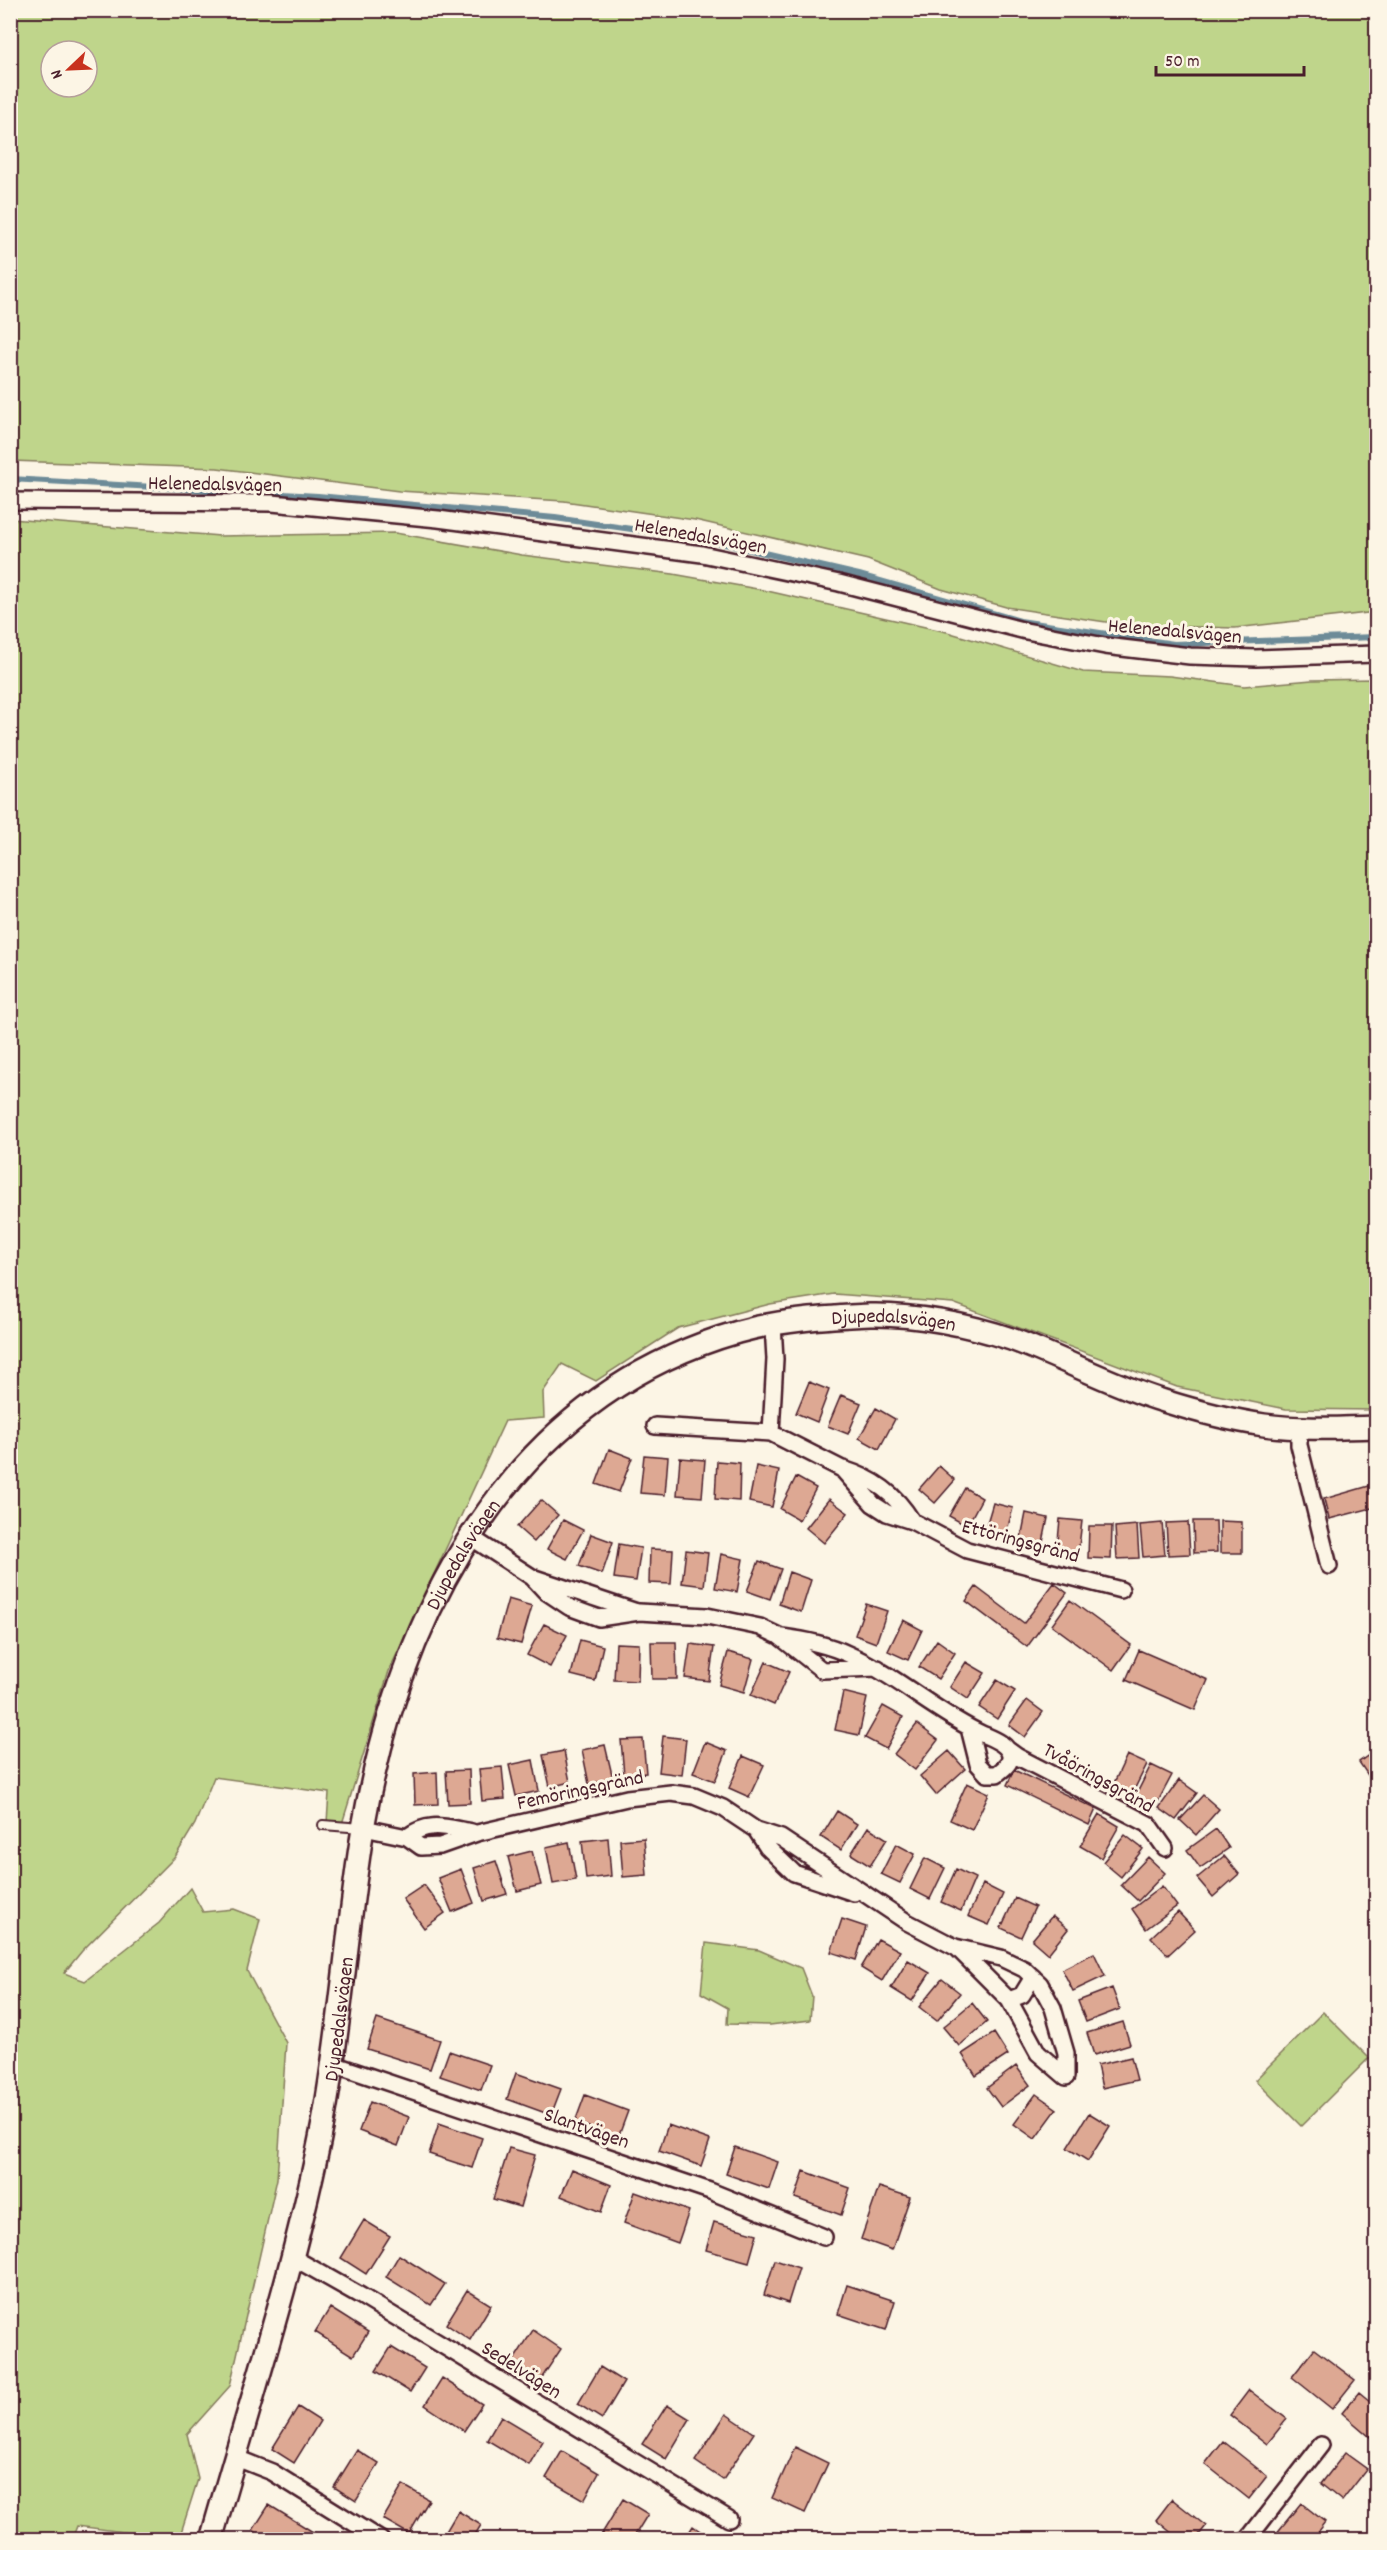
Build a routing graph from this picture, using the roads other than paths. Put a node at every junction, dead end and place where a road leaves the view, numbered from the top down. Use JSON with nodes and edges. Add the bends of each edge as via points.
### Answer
{"nodes":[{"id":1,"x":10,"y":501,"type":"edge"},
{"id":2,"x":1377,"y":654,"type":"edge"},
{"id":3,"x":773,"y":1325,"type":"junction"},
{"id":4,"x":655,"y":1426,"type":"dead end"},
{"id":5,"x":1377,"y":1426,"type":"edge"},
{"id":6,"x":1299,"y":1428,"type":"junction"},
{"id":7,"x":771,"y":1433,"type":"junction"},
{"id":8,"x":469,"y":1536,"type":"junction"},
{"id":9,"x":1329,"y":1566,"type":"dead end"},
{"id":10,"x":1121,"y":1590,"type":"dead end"},
{"id":11,"x":779,"y":1636,"type":"junction"},
{"id":12,"x":878,"y":1668,"type":"junction"},
{"id":13,"x":969,"y":1728,"type":"junction"},
{"id":14,"x":1007,"y":1749,"type":"junction"},
{"id":15,"x":323,"y":1825,"type":"dead end"},
{"id":16,"x":363,"y":1828,"type":"junction"},
{"id":17,"x":756,"y":1830,"type":"junction"},
{"id":18,"x":1165,"y":1848,"type":"dead end"},
{"id":19,"x":868,"y":1898,"type":"junction"},
{"id":20,"x":955,"y":1947,"type":"junction"},
{"id":21,"x":1033,"y":1977,"type":"junction"},
{"id":22,"x":1009,"y":2000,"type":"junction"},
{"id":23,"x":333,"y":2064,"type":"junction"},
{"id":24,"x":824,"y":2237,"type":"dead end"},
{"id":25,"x":292,"y":2257,"type":"junction"},
{"id":26,"x":1321,"y":2445,"type":"dead end"},
{"id":27,"x":234,"y":2457,"type":"junction"},
{"id":28,"x":729,"y":2519,"type":"dead end"},
{"id":29,"x":211,"y":2540,"type":"edge"},
{"id":30,"x":381,"y":2540,"type":"edge"},
{"id":31,"x":1247,"y":2540,"type":"edge"}],
"edges":[{"from":1,"to":2,"type":"street","name":"Helenedalsvägen","via":[[272,503],[438,519],[702,554],[1105,646],[1190,656],[1256,658]]},
{"from":3,"to":6,"type":"street","name":"Djupedalsvägen","via":[[876,1315],[921,1317],[1008,1338],[1161,1400],[1263,1425]]},
{"from":3,"to":7,"type":"street"},
{"from":3,"to":8,"type":"street","name":"Djupedalsvägen","via":[[743,1330],[674,1355],[590,1404],[535,1451]]},
{"from":4,"to":7,"type":"street"},
{"from":5,"to":6,"type":"street","name":"Djupedalsvägen"},
{"from":6,"to":9,"type":"street","via":[[1299,1445]]},
{"from":7,"to":10,"type":"street","name":"Ettöringsgränd","via":[[880,1484],[903,1506],[912,1521],[967,1550]]},
{"from":8,"to":11,"type":"street","name":"Tvåöringsgränd","via":[[532,1577],[639,1612],[707,1616],[760,1627]]},
{"from":8,"to":16,"type":"street","name":"Djupedalsvägen","via":[[419,1633],[401,1680]]},
{"from":11,"to":12,"type":"street","name":"Tvåöringsgränd","via":[[818,1642]]},
{"from":11,"to":12,"type":"street","name":"Tvåöringsgränd","via":[[822,1670]]},
{"from":12,"to":13,"type":"street","name":"Tvåöringsgränd"},
{"from":13,"to":14,"type":"street","name":"Tvåöringsgränd"},
{"from":13,"to":14,"type":"street","name":"Tvåöringsgränd","via":[[978,1764],[987,1774],[997,1774],[1008,1765]]},
{"from":14,"to":18,"type":"street","name":"Tvåöringsgränd","via":[[1148,1824]]},
{"from":15,"to":16,"type":"lane"},
{"from":16,"to":17,"type":"street","name":"Femöringsgränd","via":[[407,1837],[419,1828],[442,1826],[477,1833],[627,1798],[671,1793],[713,1804]]},
{"from":16,"to":23,"type":"street","name":"Djupedalsvägen"},
{"from":17,"to":19,"type":"street","name":"Femöringsgränd","via":[[781,1838]]},
{"from":17,"to":19,"type":"street","name":"Femöringsgränd","via":[[767,1847],[794,1873]]},
{"from":19,"to":20,"type":"street","name":"Femöringsgränd"},
{"from":20,"to":21,"type":"street","name":"Femöringsgränd","via":[[1001,1958]]},
{"from":20,"to":22,"type":"street","name":"Femöringsgränd"},
{"from":21,"to":22,"type":"street","via":[[1022,1995]]},
{"from":21,"to":22,"type":"street","name":"Femöringsgränd","via":[[1053,2008],[1066,2053],[1066,2077],[1038,2053]]},
{"from":23,"to":24,"type":"street","name":"Slantvägen","via":[[710,2191]]},
{"from":23,"to":25,"type":"street","name":"Djupedalsvägen"},
{"from":25,"to":27,"type":"street","name":"Djupedalsvägen"},
{"from":25,"to":28,"type":"street","name":"Sedelvägen"},
{"from":26,"to":31,"type":"street"},
{"from":27,"to":29,"type":"street","name":"Djupedalsvägen"},
{"from":27,"to":30,"type":"street","via":[[272,2472]]}]}
